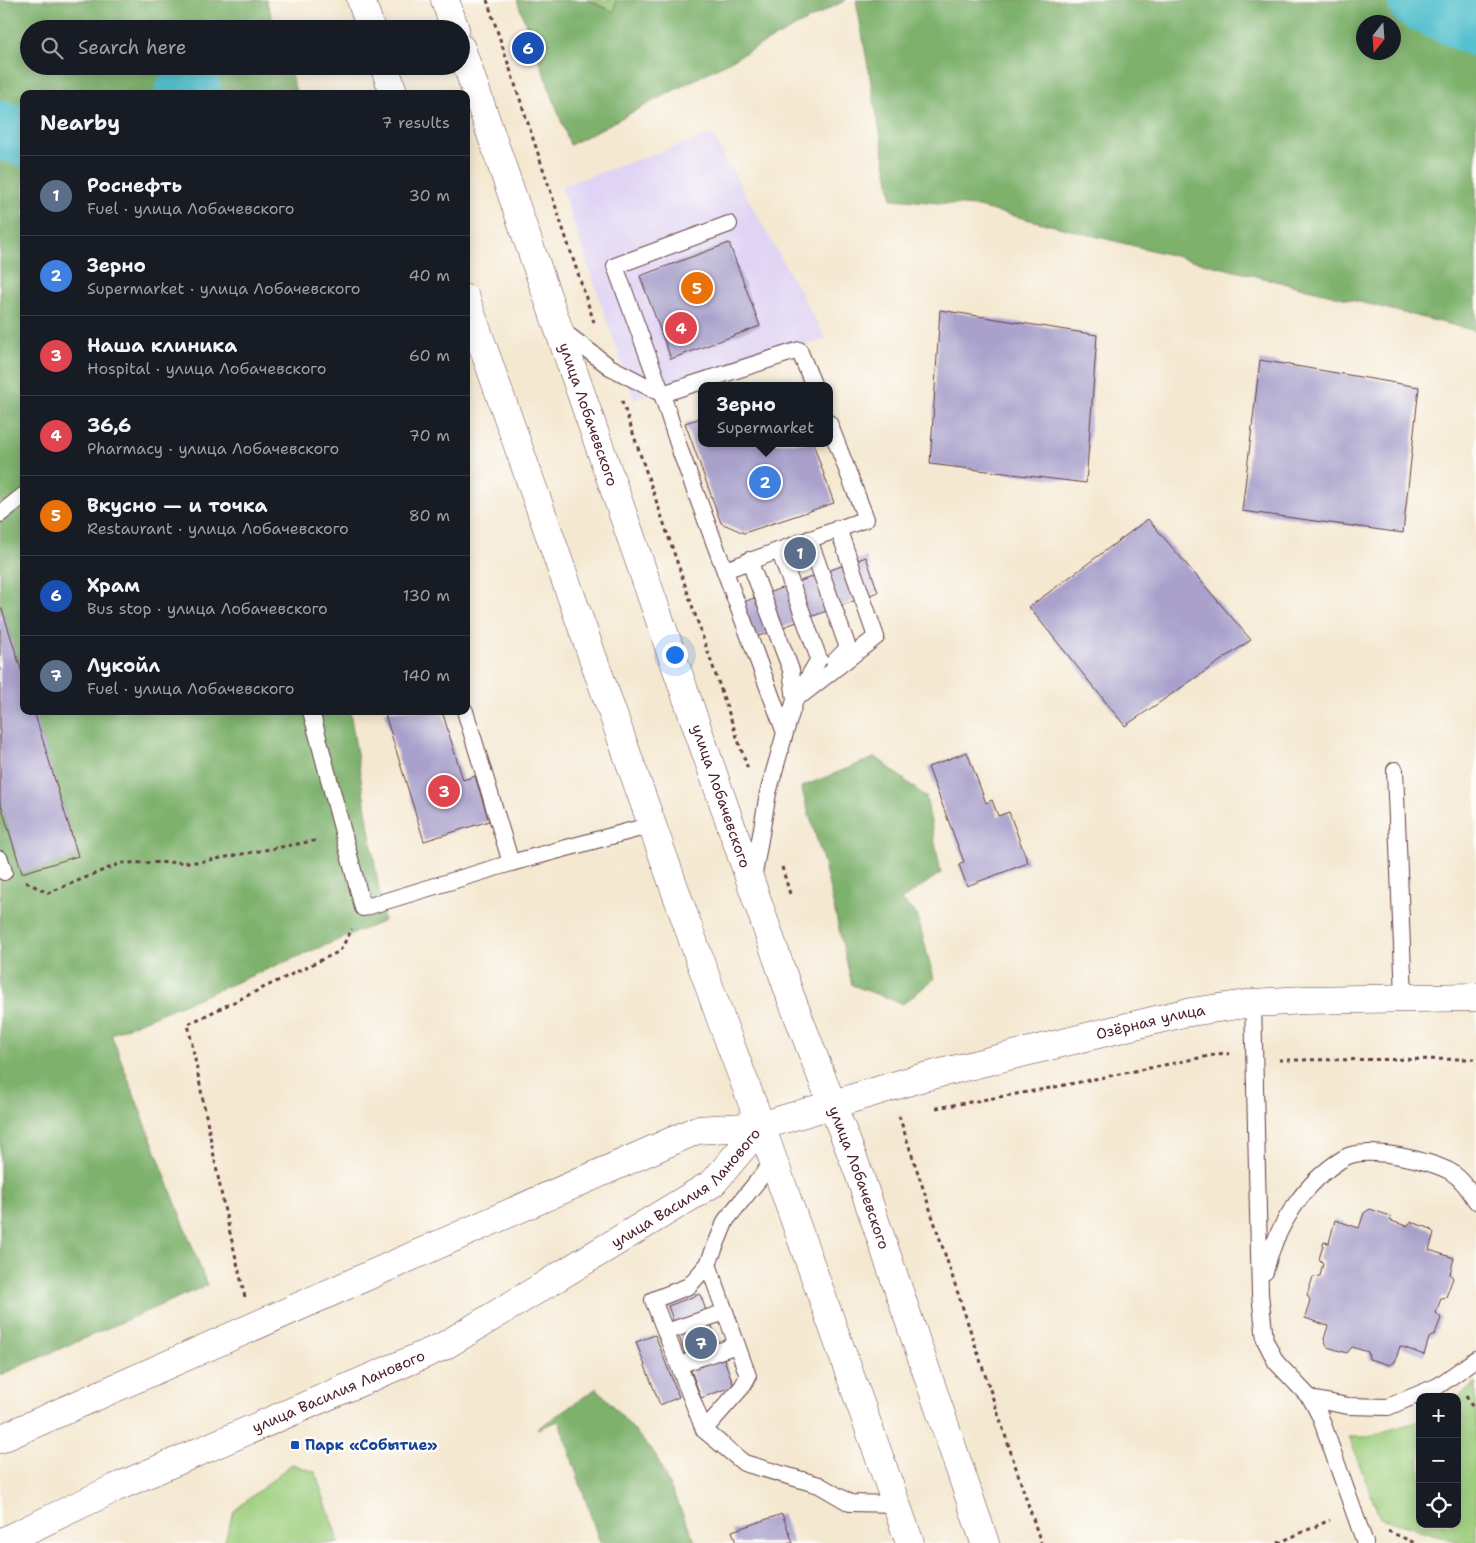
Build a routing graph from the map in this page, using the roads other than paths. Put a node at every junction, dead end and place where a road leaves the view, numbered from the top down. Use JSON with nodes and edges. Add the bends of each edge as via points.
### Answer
{"nodes":[{"id":1,"x":361,"y":0,"type":"edge"},
{"id":2,"x":445,"y":0,"type":"edge"},
{"id":3,"x":368,"y":20,"type":"edge"},
{"id":4,"x":451,"y":20,"type":"edge"},
{"id":5,"x":470,"y":74,"type":"edge"},
{"id":6,"x":387,"y":75,"type":"edge"},
{"id":7,"x":393,"y":90,"type":"edge"},
{"id":8,"x":729,"y":224,"type":"dead end"},
{"id":9,"x":470,"y":310,"type":"edge"},
{"id":10,"x":557,"y":326,"type":"junction"},
{"id":11,"x":698,"y":382,"type":"edge"},
{"id":12,"x":699,"y":382,"type":"edge"},
{"id":13,"x":812,"y":382,"type":"edge"},
{"id":14,"x":662,"y":394,"type":"junction"},
{"id":15,"x":833,"y":433,"type":"edge"},
{"id":16,"x":20,"y":498,"type":"edge"},
{"id":17,"x":0,"y":514,"type":"edge"},
{"id":18,"x":838,"y":528,"type":"junction"},
{"id":19,"x":809,"y":539,"type":"junction"},
{"id":20,"x":779,"y":550,"type":"junction"},
{"id":21,"x":749,"y":560,"type":"junction"},
{"id":22,"x":725,"y":570,"type":"junction"},
{"id":23,"x":795,"y":700,"type":"junction"},
{"id":24,"x":311,"y":715,"type":"edge"},
{"id":25,"x":466,"y":715,"type":"edge"},
{"id":26,"x":785,"y":733,"type":"junction"},
{"id":27,"x":1396,"y":770,"type":"dead end"},
{"id":28,"x":652,"y":825,"type":"junction"},
{"id":29,"x":512,"y":864,"type":"junction"},
{"id":30,"x":752,"y":887,"type":"junction"},
{"id":31,"x":1476,"y":997,"type":"edge"},
{"id":32,"x":1404,"y":998,"type":"junction"},
{"id":33,"x":1253,"y":1003,"type":"junction"},
{"id":34,"x":833,"y":1103,"type":"junction"},
{"id":35,"x":761,"y":1126,"type":"junction"},
{"id":36,"x":773,"y":1162,"type":"junction"},
{"id":37,"x":1476,"y":1201,"type":"edge"},
{"id":38,"x":708,"y":1264,"type":"junction"},
{"id":39,"x":1260,"y":1294,"type":"junction"},
{"id":40,"x":724,"y":1312,"type":"junction"},
{"id":41,"x":666,"y":1332,"type":"junction"},
{"id":42,"x":737,"y":1345,"type":"junction"},
{"id":43,"x":1476,"y":1359,"type":"edge"},
{"id":44,"x":679,"y":1365,"type":"junction"},
{"id":45,"x":1311,"y":1399,"type":"junction"},
{"id":46,"x":704,"y":1430,"type":"junction"},
{"id":47,"x":0,"y":1440,"type":"edge"},
{"id":48,"x":896,"y":1504,"type":"junction"},
{"id":49,"x":0,"y":1543,"type":"edge"},
{"id":50,"x":910,"y":1543,"type":"edge"},
{"id":51,"x":985,"y":1543,"type":"edge"},
{"id":52,"x":1365,"y":1543,"type":"edge"}],
"edges":[{"from":1,"to":3,"type":"main road"},
{"from":2,"to":4,"type":"main road"},
{"from":5,"to":10,"type":"main road","name":"улица Лобачевского"},
{"from":6,"to":7,"type":"main road"},
{"from":8,"to":14,"type":"lane","via":[[615,266]]},
{"from":9,"to":28,"type":"main road"},
{"from":10,"to":14,"type":"lane","via":[[610,367]]},
{"from":10,"to":30,"type":"main road","name":"улица Лобачевского"},
{"from":11,"to":14,"type":"lane"},
{"from":12,"to":13,"type":"lane","via":[[799,350]]},
{"from":14,"to":22,"type":"lane","via":[[687,451]]},
{"from":15,"to":18,"type":"lane","via":[[866,519]]},
{"from":16,"to":17,"type":"lane"},
{"from":18,"to":19,"type":"lane"},
{"from":18,"to":23,"type":"lane","via":[[876,637]]},
{"from":19,"to":20,"type":"lane"},
{"from":19,"to":23,"type":"lane","via":[[848,648]]},
{"from":20,"to":21,"type":"lane"},
{"from":20,"to":23,"type":"lane","via":[[819,659]]},
{"from":21,"to":22,"type":"lane"},
{"from":21,"to":23,"type":"lane","via":[[791,670]]},
{"from":22,"to":26,"type":"lane"},
{"from":23,"to":26,"type":"lane"},
{"from":24,"to":29,"type":"lane","via":[[363,908]]},
{"from":25,"to":29,"type":"lane"},
{"from":26,"to":30,"type":"lane","via":[[765,812]]},
{"from":27,"to":32,"type":"lane"},
{"from":28,"to":29,"type":"lane"},
{"from":28,"to":35,"type":"main road"},
{"from":30,"to":34,"type":"main road","name":"улица Лобачевского","via":[[790,998]]},
{"from":31,"to":32,"type":"main road","name":"Озёрная улица"},
{"from":32,"to":33,"type":"main road","name":"Озёрная улица"},
{"from":33,"to":34,"type":"main road","name":"Озёрная улица","via":[[1184,1013],[1113,1029]]},
{"from":33,"to":39,"type":"lane"},
{"from":34,"to":35,"type":"main road","name":"Озёрная улица"},
{"from":34,"to":51,"type":"main road","name":"улица Лобачевского"},
{"from":35,"to":36,"type":"main road"},
{"from":35,"to":47,"type":"main road","name":"улица Василия Ланового","via":[[697,1130]]},
{"from":35,"to":49,"type":"main road","name":"улица Василия Ланового","via":[[714,1183],[444,1346],[115,1488]]},
{"from":36,"to":38,"type":"lane","via":[[726,1220]]},
{"from":36,"to":48,"type":"main road"},
{"from":37,"to":39,"type":"lane","via":[[1461,1180],[1429,1164],[1401,1155],[1345,1157],[1311,1186],[1283,1223],[1271,1248]]},
{"from":38,"to":40,"type":"lane"},
{"from":38,"to":41,"type":"lane","via":[[688,1286],[652,1300]]},
{"from":39,"to":45,"type":"lane","via":[[1264,1340],[1276,1362]]},
{"from":40,"to":41,"type":"lane"},
{"from":40,"to":42,"type":"lane"},
{"from":41,"to":44,"type":"lane"},
{"from":42,"to":44,"type":"lane"},
{"from":42,"to":46,"type":"lane","via":[[748,1376]]},
{"from":43,"to":45,"type":"lane","via":[[1438,1386],[1388,1407],[1348,1406]]},
{"from":44,"to":46,"type":"lane"},
{"from":45,"to":52,"type":"lane"},
{"from":46,"to":48,"type":"lane","via":[[744,1463],[819,1485],[850,1503]]},
{"from":48,"to":50,"type":"main road"}]}
